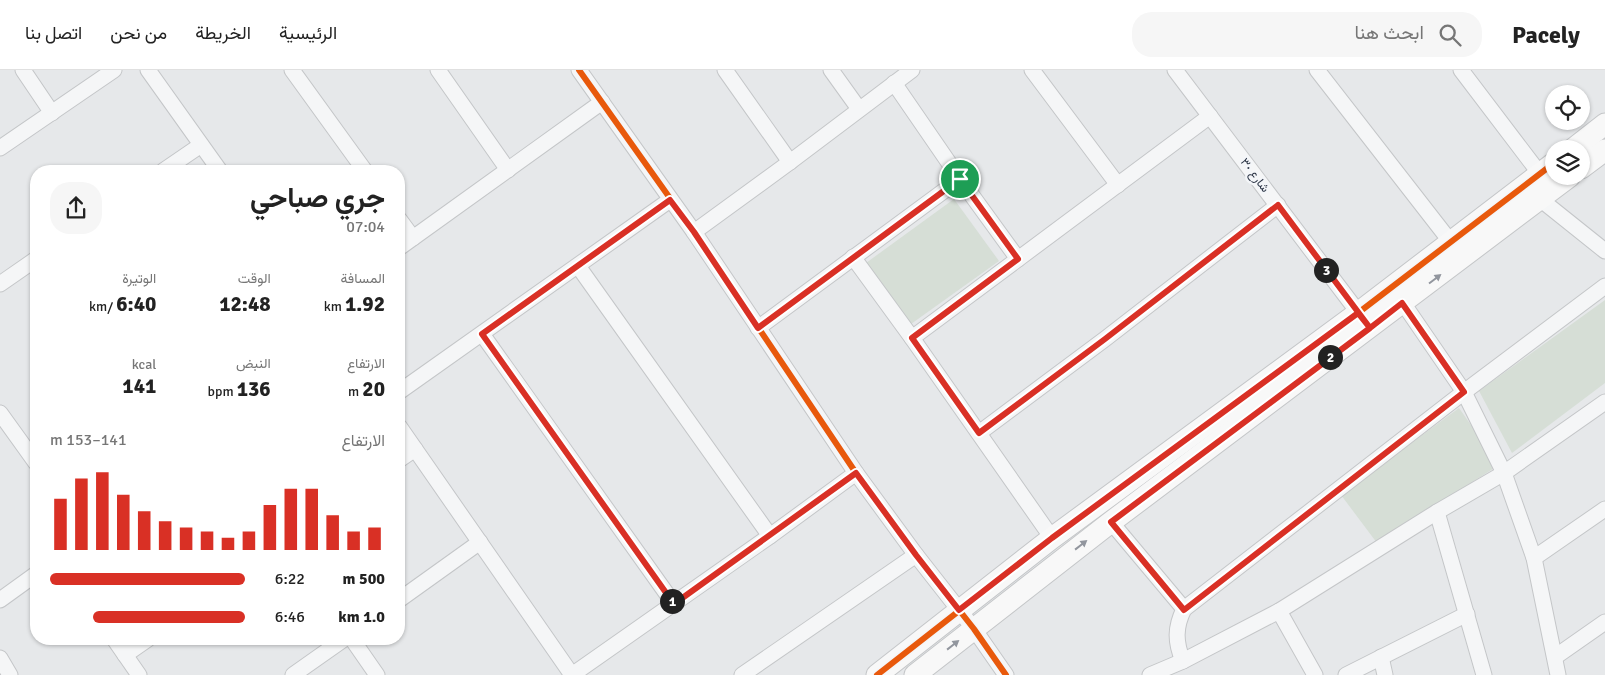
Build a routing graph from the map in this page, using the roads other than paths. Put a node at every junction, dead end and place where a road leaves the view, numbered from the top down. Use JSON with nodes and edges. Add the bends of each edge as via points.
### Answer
{"nodes":[{"id":1,"x":23,"y":70,"type":"edge"},
{"id":2,"x":114,"y":70,"type":"edge"},
{"id":3,"x":148,"y":70,"type":"edge"},
{"id":4,"x":292,"y":70,"type":"edge"},
{"id":5,"x":438,"y":70,"type":"edge"},
{"id":6,"x":579,"y":70,"type":"edge"},
{"id":7,"x":725,"y":70,"type":"edge"},
{"id":8,"x":831,"y":70,"type":"edge"},
{"id":9,"x":912,"y":70,"type":"edge"},
{"id":10,"x":1032,"y":70,"type":"edge"},
{"id":11,"x":1175,"y":70,"type":"edge"},
{"id":12,"x":1317,"y":70,"type":"edge"},
{"id":13,"x":1461,"y":70,"type":"edge"},
{"id":14,"x":894,"y":83,"type":"junction"},
{"id":15,"x":602,"y":102,"type":"junction"},
{"id":16,"x":859,"y":109,"type":"junction"},
{"id":17,"x":52,"y":113,"type":"junction"},
{"id":18,"x":1210,"y":116,"type":"junction"},
{"id":19,"x":1605,"y":124,"type":"edge"},
{"id":20,"x":1585,"y":140,"type":"edge"},
{"id":21,"x":201,"y":145,"type":"junction"},
{"id":22,"x":0,"y":148,"type":"edge"},
{"id":23,"x":1605,"y":150,"type":"edge"},
{"id":24,"x":1590,"y":161,"type":"edge"},
{"id":25,"x":790,"y":162,"type":"junction"},
{"id":26,"x":171,"y":165,"type":"edge"},
{"id":27,"x":216,"y":165,"type":"edge"},
{"id":28,"x":361,"y":165,"type":"edge"},
{"id":29,"x":1545,"y":167,"type":"edge"},
{"id":30,"x":508,"y":170,"type":"junction"},
{"id":31,"x":1545,"y":170,"type":"edge"},
{"id":32,"x":960,"y":179,"type":"junction"},
{"id":33,"x":1118,"y":185,"type":"junction"},
{"id":34,"x":1558,"y":185,"type":"edge"},
{"id":35,"x":1540,"y":199,"type":"junction"},
{"id":36,"x":670,"y":200,"type":"junction"},
{"id":37,"x":1278,"y":205,"type":"junction"},
{"id":38,"x":405,"y":227,"type":"edge"},
{"id":39,"x":694,"y":232,"type":"junction"},
{"id":40,"x":413,"y":238,"type":"junction"},
{"id":41,"x":1450,"y":241,"type":"junction"},
{"id":42,"x":405,"y":244,"type":"edge"},
{"id":43,"x":1605,"y":251,"type":"edge"},
{"id":44,"x":853,"y":257,"type":"junction"},
{"id":45,"x":1018,"y":259,"type":"junction"},
{"id":46,"x":30,"y":265,"type":"edge"},
{"id":47,"x":578,"y":266,"type":"junction"},
{"id":48,"x":0,"y":284,"type":"edge"},
{"id":49,"x":1605,"y":286,"type":"edge"},
{"id":50,"x":1402,"y":303,"type":"junction"},
{"id":51,"x":1364,"y":320,"type":"junction"},
{"id":52,"x":758,"y":328,"type":"junction"},
{"id":53,"x":482,"y":334,"type":"junction"},
{"id":54,"x":912,"y":338,"type":"junction"},
{"id":55,"x":405,"y":388,"type":"edge"},
{"id":56,"x":1464,"y":392,"type":"junction"},
{"id":57,"x":1605,"y":402,"type":"edge"},
{"id":58,"x":0,"y":413,"type":"edge"},
{"id":59,"x":979,"y":433,"type":"junction"},
{"id":60,"x":405,"y":435,"type":"edge"},
{"id":61,"x":415,"y":449,"type":"junction"},
{"id":62,"x":30,"y":455,"type":"edge"},
{"id":63,"x":405,"y":456,"type":"edge"},
{"id":64,"x":856,"y":473,"type":"junction"},
{"id":65,"x":1504,"y":473,"type":"junction"},
{"id":66,"x":1605,"y":509,"type":"edge"},
{"id":67,"x":1437,"y":512,"type":"junction"},
{"id":68,"x":1111,"y":522,"type":"junction"},
{"id":69,"x":770,"y":536,"type":"junction"},
{"id":70,"x":1052,"y":538,"type":"junction"},
{"id":71,"x":480,"y":542,"type":"junction"},
{"id":72,"x":916,"y":555,"type":"junction"},
{"id":73,"x":1534,"y":558,"type":"junction"},
{"id":74,"x":30,"y":578,"type":"edge"},
{"id":75,"x":405,"y":596,"type":"edge"},
{"id":76,"x":0,"y":600,"type":"edge"},
{"id":77,"x":674,"y":604,"type":"junction"},
{"id":78,"x":959,"y":610,"type":"junction"},
{"id":79,"x":1184,"y":610,"type":"junction"},
{"id":80,"x":1279,"y":610,"type":"junction"},
{"id":81,"x":1467,"y":614,"type":"junction"},
{"id":82,"x":1605,"y":622,"type":"edge"},
{"id":83,"x":974,"y":629,"type":"junction"},
{"id":84,"x":118,"y":645,"type":"edge"},
{"id":85,"x":140,"y":645,"type":"edge"},
{"id":86,"x":336,"y":645,"type":"edge"},
{"id":87,"x":356,"y":645,"type":"edge"},
{"id":88,"x":125,"y":656,"type":"junction"},
{"id":89,"x":1555,"y":657,"type":"junction"},
{"id":90,"x":0,"y":658,"type":"edge"},
{"id":91,"x":1381,"y":658,"type":"junction"},
{"id":92,"x":1183,"y":661,"type":"junction"},
{"id":93,"x":10,"y":675,"type":"edge"},
{"id":94,"x":139,"y":675,"type":"edge"},
{"id":95,"x":293,"y":675,"type":"edge"},
{"id":96,"x":377,"y":675,"type":"edge"},
{"id":97,"x":572,"y":675,"type":"edge"},
{"id":98,"x":742,"y":675,"type":"edge"},
{"id":99,"x":878,"y":675,"type":"edge"},
{"id":100,"x":915,"y":675,"type":"edge"},
{"id":101,"x":1006,"y":675,"type":"edge"},
{"id":102,"x":1150,"y":675,"type":"edge"},
{"id":103,"x":1315,"y":675,"type":"edge"},
{"id":104,"x":1346,"y":675,"type":"edge"},
{"id":105,"x":1385,"y":675,"type":"edge"},
{"id":106,"x":1484,"y":675,"type":"edge"},
{"id":107,"x":1558,"y":675,"type":"edge"}],
"edges":[{"from":1,"to":17,"type":"street"},
{"from":2,"to":17,"type":"street"},
{"from":3,"to":21,"type":"street"},
{"from":4,"to":28,"type":"street"},
{"from":5,"to":30,"type":"street"},
{"from":6,"to":15,"type":"street"},
{"from":7,"to":25,"type":"street"},
{"from":8,"to":16,"type":"street"},
{"from":9,"to":14,"type":"street"},
{"from":10,"to":33,"type":"street"},
{"from":11,"to":18,"type":"street","name":"شارع ٣٠"},
{"from":12,"to":41,"type":"street"},
{"from":13,"to":29,"type":"street"},
{"from":14,"to":16,"type":"street"},
{"from":14,"to":32,"type":"street"},
{"from":15,"to":30,"type":"street"},
{"from":15,"to":36,"type":"street"},
{"from":16,"to":25,"type":"street"},
{"from":17,"to":22,"type":"street"},
{"from":18,"to":33,"type":"street"},
{"from":18,"to":37,"type":"street","name":"شارع ٣٠"},
{"from":19,"to":20,"type":"street"},
{"from":21,"to":26,"type":"street"},
{"from":21,"to":27,"type":"street"},
{"from":23,"to":24,"type":"street"},
{"from":25,"to":39,"type":"street"},
{"from":30,"to":40,"type":"street"},
{"from":31,"to":41,"type":"street"},
{"from":32,"to":44,"type":"street"},
{"from":32,"to":45,"type":"street"},
{"from":33,"to":45,"type":"street"},
{"from":34,"to":35,"type":"street"},
{"from":35,"to":43,"type":"street"},
{"from":50,"to":35,"type":"street","one_way":true},
{"from":36,"to":39,"type":"street"},
{"from":36,"to":47,"type":"street"},
{"from":37,"to":51,"type":"street","name":"شارع ٣٠"},
{"from":37,"to":59,"type":"street"},
{"from":38,"to":40,"type":"street"},
{"from":39,"to":52,"type":"street"},
{"from":40,"to":42,"type":"street"},
{"from":41,"to":51,"type":"street"},
{"from":44,"to":52,"type":"street"},
{"from":44,"to":54,"type":"street"},
{"from":45,"to":54,"type":"street"},
{"from":46,"to":48,"type":"street"},
{"from":47,"to":53,"type":"street"},
{"from":47,"to":69,"type":"street"},
{"from":49,"to":56,"type":"street"},
{"from":50,"to":51,"type":"street"},
{"from":50,"to":56,"type":"street"},
{"from":51,"to":68,"type":"street"},
{"from":51,"to":70,"type":"street"},
{"from":52,"to":64,"type":"street"},
{"from":53,"to":55,"type":"street"},
{"from":53,"to":77,"type":"street"},
{"from":54,"to":59,"type":"street"},
{"from":56,"to":65,"type":"street"},
{"from":56,"to":79,"type":"street"},
{"from":57,"to":65,"type":"street"},
{"from":58,"to":62,"type":"street"},
{"from":59,"to":70,"type":"street"},
{"from":60,"to":61,"type":"street"},
{"from":61,"to":63,"type":"street"},
{"from":61,"to":71,"type":"street"},
{"from":64,"to":69,"type":"street"},
{"from":64,"to":72,"type":"street"},
{"from":65,"to":67,"type":"street"},
{"from":65,"to":73,"type":"street"},
{"from":66,"to":73,"type":"street"},
{"from":67,"to":80,"type":"street"},
{"from":67,"to":81,"type":"street"},
{"from":68,"to":79,"type":"street"},
{"from":83,"to":68,"type":"street","one_way":true},
{"from":69,"to":77,"type":"street"},
{"from":70,"to":78,"type":"street"},
{"from":71,"to":75,"type":"street"},
{"from":71,"to":97,"type":"street"},
{"from":72,"to":78,"type":"street"},
{"from":72,"to":98,"type":"street"},
{"from":73,"to":89,"type":"street"},
{"from":74,"to":76,"type":"street"},
{"from":77,"to":97,"type":"street"},
{"from":78,"to":83,"type":"street"},
{"from":78,"to":99,"type":"street"},
{"from":79,"to":92,"type":"street","via":[[1179,619],[1176,640]]},
{"from":80,"to":92,"type":"street"},
{"from":80,"to":103,"type":"street"},
{"from":81,"to":91,"type":"street"},
{"from":81,"to":106,"type":"street"},
{"from":82,"to":89,"type":"street"},
{"from":100,"to":83,"type":"street","one_way":true},
{"from":83,"to":101,"type":"street"},
{"from":84,"to":88,"type":"street"},
{"from":85,"to":88,"type":"street"},
{"from":86,"to":95,"type":"street"},
{"from":87,"to":96,"type":"street"},
{"from":88,"to":94,"type":"street"},
{"from":89,"to":107,"type":"street"},
{"from":90,"to":93,"type":"street"},
{"from":91,"to":104,"type":"street"},
{"from":91,"to":105,"type":"street"},
{"from":92,"to":102,"type":"street"}]}
